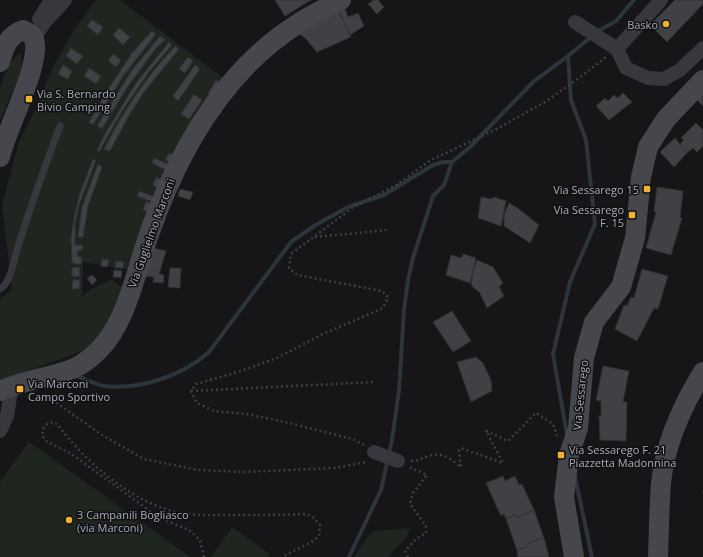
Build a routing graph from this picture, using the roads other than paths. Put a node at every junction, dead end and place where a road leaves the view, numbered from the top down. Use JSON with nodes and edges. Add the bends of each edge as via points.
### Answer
{"nodes":[{"id":1,"x":51,"y":0,"type":"edge"},
{"id":2,"x":65,"y":0,"type":"edge"},
{"id":3,"x":341,"y":0,"type":"edge"},
{"id":4,"x":661,"y":0,"type":"edge"},
{"id":5,"x":580,"y":25,"type":"dead end"},
{"id":6,"x":32,"y":36,"type":"junction"},
{"id":7,"x":703,"y":48,"type":"edge"},
{"id":8,"x":618,"y":49,"type":"junction"},
{"id":9,"x":0,"y":62,"type":"edge"},
{"id":10,"x":703,"y":80,"type":"edge"},
{"id":11,"x":60,"y":126,"type":"dead end"},
{"id":12,"x":0,"y":157,"type":"edge"},
{"id":13,"x":0,"y":289,"type":"edge"},
{"id":14,"x":703,"y":372,"type":"edge"},
{"id":15,"x":6,"y":388,"type":"edge"},
{"id":16,"x":0,"y":431,"type":"edge"},
{"id":17,"x":374,"y":452,"type":"road end"},
{"id":18,"x":398,"y":461,"type":"road end"},
{"id":19,"x":574,"y":557,"type":"edge"},
{"id":20,"x":658,"y":557,"type":"edge"}],
"edges":[{"from":1,"to":6,"type":"street"},
{"from":2,"to":6,"type":"street"},
{"from":3,"to":15,"type":"street","name":"Via Guglielmo Marconi","via":[[295,25],[231,82],[176,168],[158,208],[124,308],[115,329],[99,350],[74,369]]},
{"from":4,"to":8,"type":"street"},
{"from":5,"to":8,"type":"street"},
{"from":6,"to":9,"type":"street","via":[[23,30],[12,37],[4,49]]},
{"from":6,"to":12,"type":"street","via":[[35,48],[32,64]]},
{"from":7,"to":8,"type":"street","via":[[680,70],[664,79],[648,78],[626,68]]},
{"from":10,"to":19,"type":"street","name":"Via Sessarego","via":[[666,119],[648,147],[641,177],[635,238],[621,287],[594,322],[584,358],[578,428],[569,455],[564,497]]},
{"from":11,"to":13,"type":"lane","via":[[32,200],[11,270],[4,287]]},
{"from":14,"to":20,"type":"street","via":[[689,394],[670,440],[661,483]]},
{"from":15,"to":16,"type":"street","via":[[6,416]]},
{"from":17,"to":18,"type":"street"}]}
